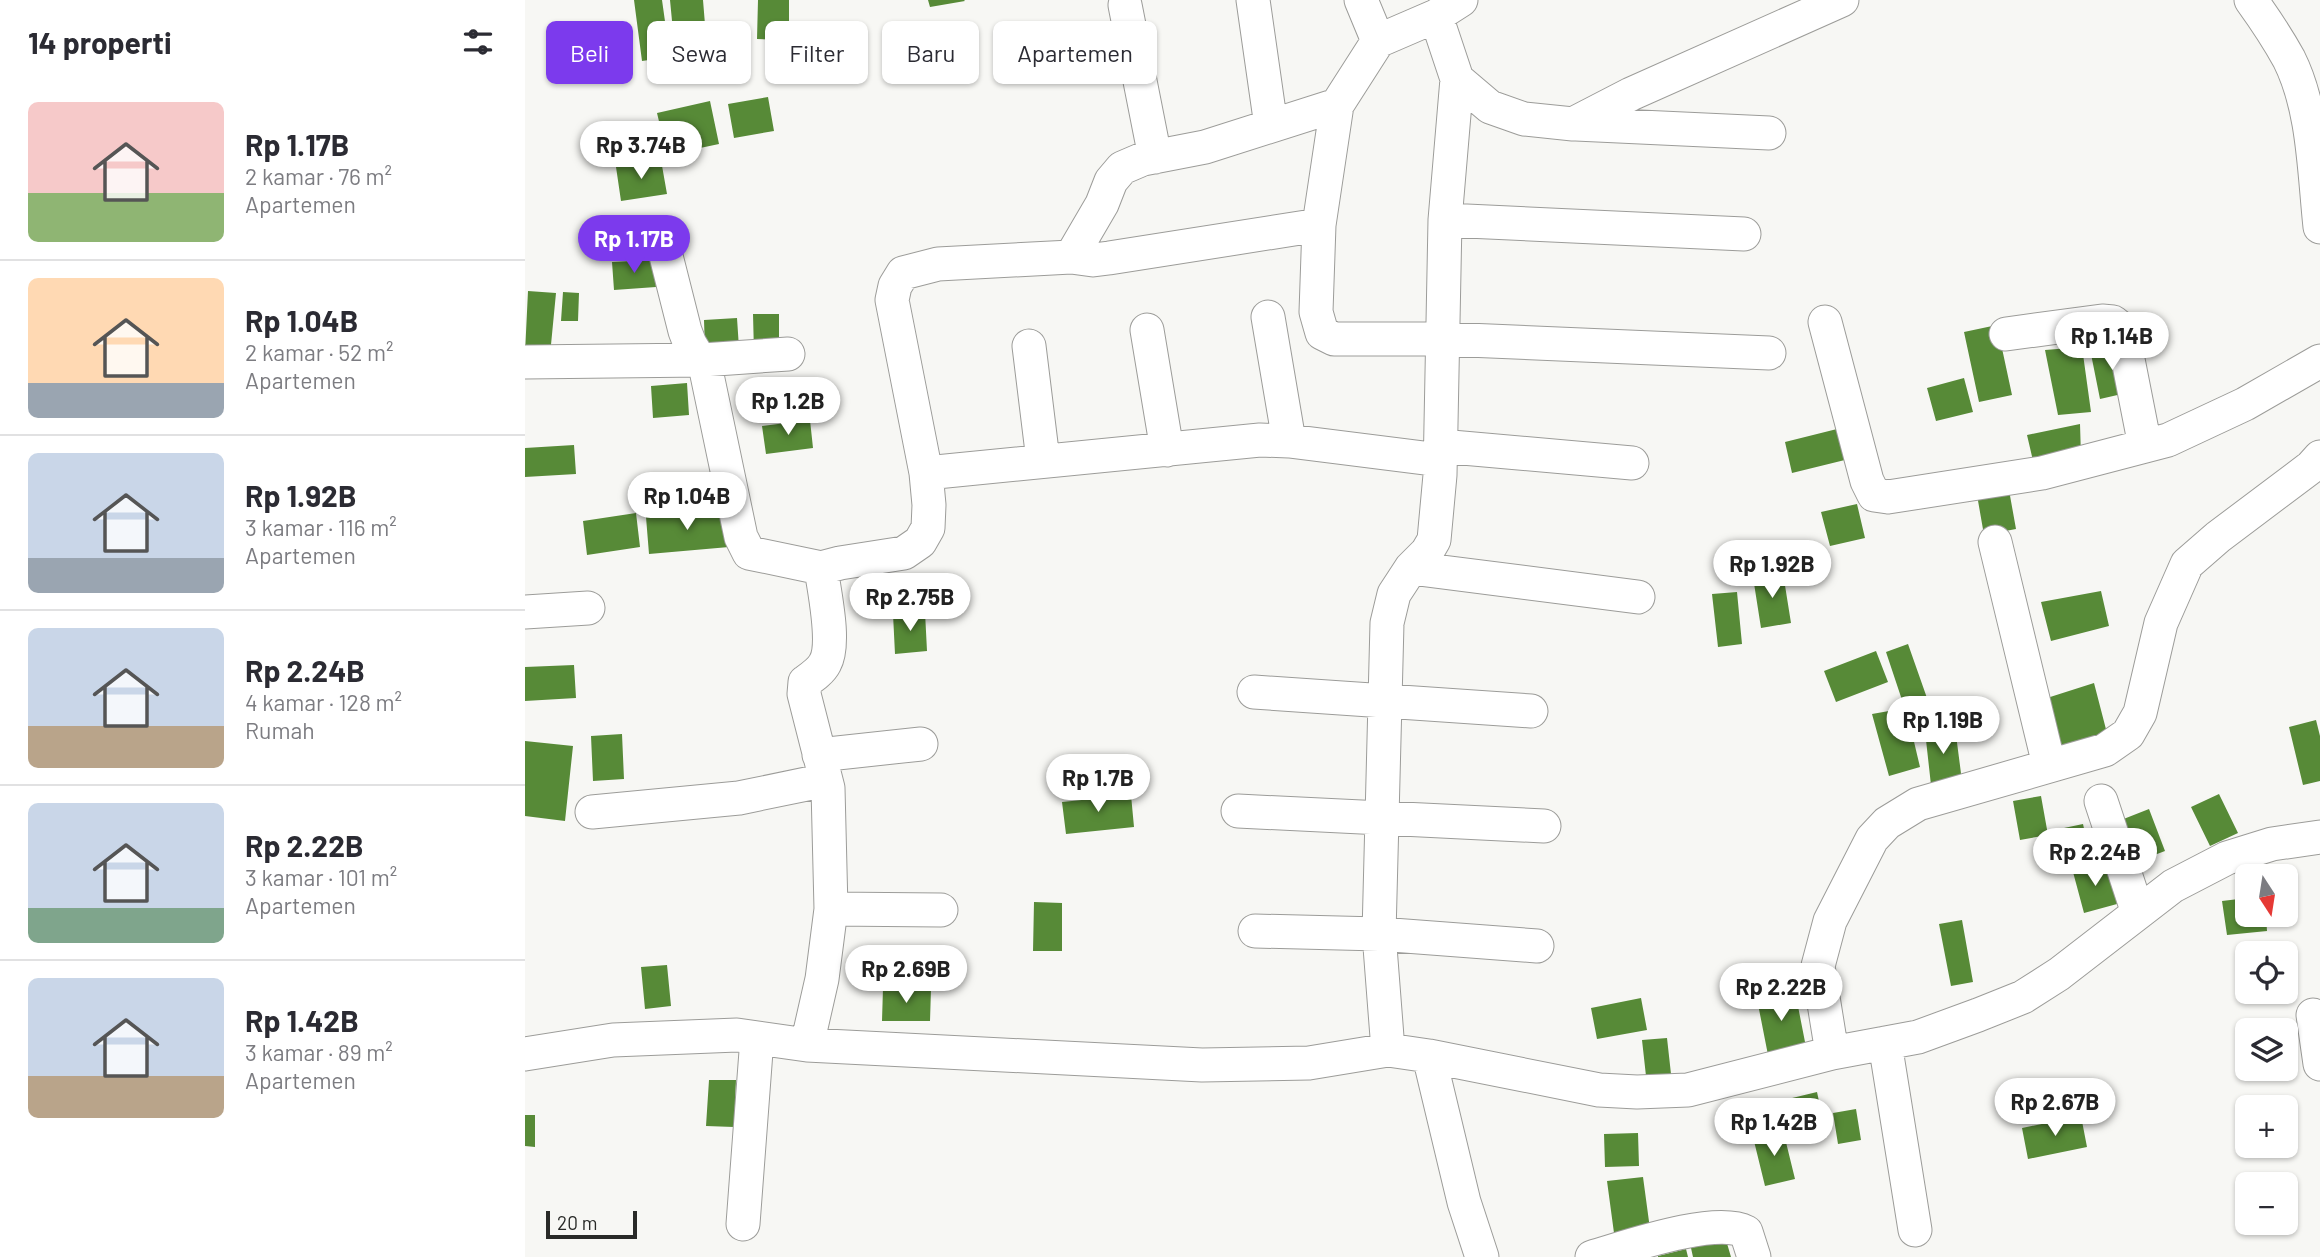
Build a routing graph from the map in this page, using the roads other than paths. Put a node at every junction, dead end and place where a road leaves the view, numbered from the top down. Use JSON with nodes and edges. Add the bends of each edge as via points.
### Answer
{"nodes":[{"id":1,"x":1253,"y":0,"type":"edge"},
{"id":2,"x":1361,"y":0,"type":"edge"},
{"id":3,"x":1842,"y":0,"type":"edge"},
{"id":4,"x":2251,"y":0,"type":"edge"},
{"id":5,"x":1125,"y":5,"type":"dead end"},
{"id":6,"x":1449,"y":8,"type":"edge"},
{"id":7,"x":1378,"y":41,"type":"junction"},
{"id":8,"x":1457,"y":79,"type":"junction"},
{"id":9,"x":1337,"y":105,"type":"junction"},
{"id":10,"x":1573,"y":124,"type":"junction"},
{"id":11,"x":1271,"y":126,"type":"junction"},
{"id":12,"x":1769,"y":133,"type":"dead end"},
{"id":13,"x":1155,"y":157,"type":"junction"},
{"id":14,"x":1445,"y":220,"type":"junction"},
{"id":15,"x":1319,"y":225,"type":"junction"},
{"id":16,"x":2320,"y":227,"type":"edge"},
{"id":17,"x":1744,"y":234,"type":"dead end"},
{"id":18,"x":664,"y":248,"type":"dead end"},
{"id":19,"x":1071,"y":257,"type":"junction"},
{"id":20,"x":1268,"y":317,"type":"dead end"},
{"id":21,"x":1825,"y":322,"type":"dead end"},
{"id":22,"x":1147,"y":330,"type":"dead end"},
{"id":23,"x":2006,"y":334,"type":"dead end"},
{"id":24,"x":1443,"y":339,"type":"junction"},
{"id":25,"x":1028,"y":346,"type":"dead end"},
{"id":26,"x":1769,"y":353,"type":"dead end"},
{"id":27,"x":788,"y":354,"type":"dead end"},
{"id":28,"x":702,"y":360,"type":"junction"},
{"id":29,"x":2320,"y":361,"type":"edge"},
{"id":30,"x":525,"y":362,"type":"edge"},
{"id":31,"x":1289,"y":441,"type":"junction"},
{"id":32,"x":2145,"y":446,"type":"junction"},
{"id":33,"x":1167,"y":450,"type":"junction"},
{"id":34,"x":1440,"y":453,"type":"junction"},
{"id":35,"x":2320,"y":457,"type":"edge"},
{"id":36,"x":1043,"y":460,"type":"junction"},
{"id":37,"x":1632,"y":463,"type":"dead end"},
{"id":38,"x":926,"y":473,"type":"junction"},
{"id":39,"x":1995,"y":542,"type":"dead end"},
{"id":40,"x":821,"y":568,"type":"junction"},
{"id":41,"x":1411,"y":568,"type":"junction"},
{"id":42,"x":1638,"y":597,"type":"dead end"},
{"id":43,"x":589,"y":608,"type":"dead end"},
{"id":44,"x":525,"y":612,"type":"edge"},
{"id":45,"x":1254,"y":692,"type":"dead end"},
{"id":46,"x":1387,"y":702,"type":"junction"},
{"id":47,"x":1531,"y":711,"type":"dead end"},
{"id":48,"x":921,"y":744,"type":"dead end"},
{"id":49,"x":2049,"y":765,"type":"junction"},
{"id":50,"x":823,"y":767,"type":"junction"},
{"id":51,"x":2101,"y":801,"type":"dead end"},
{"id":52,"x":1238,"y":811,"type":"dead end"},
{"id":53,"x":592,"y":812,"type":"dead end"},
{"id":54,"x":1383,"y":818,"type":"junction"},
{"id":55,"x":1544,"y":826,"type":"dead end"},
{"id":56,"x":2320,"y":837,"type":"edge"},
{"id":57,"x":831,"y":909,"type":"junction"},
{"id":58,"x":941,"y":910,"type":"dead end"},
{"id":59,"x":2138,"y":913,"type":"junction"},
{"id":60,"x":1255,"y":931,"type":"dead end"},
{"id":61,"x":1379,"y":934,"type":"junction"},
{"id":62,"x":1537,"y":946,"type":"dead end"},
{"id":63,"x":2313,"y":1015,"type":"dead end"},
{"id":64,"x":757,"y":1038,"type":"junction"},
{"id":65,"x":1885,"y":1043,"type":"junction"},
{"id":66,"x":807,"y":1045,"type":"junction"},
{"id":67,"x":1388,"y":1050,"type":"junction"},
{"id":68,"x":1832,"y":1053,"type":"junction"},
{"id":69,"x":525,"y":1054,"type":"edge"},
{"id":70,"x":1429,"y":1056,"type":"junction"},
{"id":71,"x":2320,"y":1064,"type":"edge"},
{"id":72,"x":743,"y":1224,"type":"dead end"},
{"id":73,"x":1915,"y":1230,"type":"dead end"},
{"id":74,"x":1640,"y":1251,"type":"edge"},
{"id":75,"x":1482,"y":1257,"type":"edge"},
{"id":76,"x":1593,"y":1257,"type":"edge"},
{"id":77,"x":1754,"y":1257,"type":"edge"}],
"edges":[{"from":1,"to":11,"type":"street"},
{"from":2,"to":7,"type":"street"},
{"from":3,"to":10,"type":"street"},
{"from":4,"to":16,"type":"street","via":[[2289,59],[2302,96]]},
{"from":5,"to":13,"type":"street"},
{"from":6,"to":7,"type":"street"},
{"from":6,"to":8,"type":"street"},
{"from":7,"to":9,"type":"street"},
{"from":8,"to":10,"type":"street","via":[[1490,107],[1524,119]]},
{"from":8,"to":14,"type":"street"},
{"from":9,"to":11,"type":"street"},
{"from":9,"to":15,"type":"street"},
{"from":10,"to":12,"type":"street"},
{"from":11,"to":13,"type":"street","via":[[1206,148]]},
{"from":13,"to":19,"type":"street","via":[[1128,164],[1117,173]]},
{"from":14,"to":17,"type":"street"},
{"from":14,"to":24,"type":"street"},
{"from":15,"to":19,"type":"street","via":[[1109,258]]},
{"from":15,"to":24,"type":"street","via":[[1316,312],[1322,333],[1334,339]]},
{"from":18,"to":28,"type":"street","via":[[685,331]]},
{"from":19,"to":38,"type":"street","via":[[938,264],[899,278],[892,300]]},
{"from":20,"to":31,"type":"street"},
{"from":21,"to":32,"type":"street","via":[[1874,495],[1888,497],[2042,473]]},
{"from":22,"to":33,"type":"street"},
{"from":23,"to":32,"type":"street","via":[[2102,321],[2122,329]]},
{"from":24,"to":26,"type":"street"},
{"from":24,"to":34,"type":"street"},
{"from":25,"to":36,"type":"street"},
{"from":27,"to":28,"type":"street"},
{"from":28,"to":30,"type":"street"},
{"from":28,"to":40,"type":"street","via":[[741,537],[749,553]]},
{"from":29,"to":32,"type":"street","via":[[2245,404]]},
{"from":31,"to":33,"type":"street"},
{"from":31,"to":34,"type":"street"},
{"from":33,"to":36,"type":"street"},
{"from":34,"to":37,"type":"street"},
{"from":34,"to":41,"type":"street","via":[[1434,540]]},
{"from":35,"to":49,"type":"street","via":[[2187,564],[2161,623],[2140,713],[2128,734],[2105,750]]},
{"from":36,"to":38,"type":"street"},
{"from":38,"to":40,"type":"street","via":[[928,528],[920,542],[904,553]]},
{"from":39,"to":49,"type":"street"},
{"from":40,"to":50,"type":"street","via":[[829,646],[827,660],[805,682],[804,694]]},
{"from":41,"to":42,"type":"street"},
{"from":41,"to":46,"type":"street","via":[[1394,594],[1387,623]]},
{"from":43,"to":44,"type":"street"},
{"from":45,"to":46,"type":"street"},
{"from":46,"to":47,"type":"street"},
{"from":46,"to":54,"type":"street"},
{"from":48,"to":50,"type":"street"},
{"from":49,"to":68,"type":"street","via":[[1918,804],[1887,823],[1872,839],[1830,921],[1818,965]]},
{"from":50,"to":53,"type":"street","via":[[739,799]]},
{"from":50,"to":57,"type":"street","via":[[828,788]]},
{"from":51,"to":59,"type":"street"},
{"from":52,"to":54,"type":"street"},
{"from":54,"to":55,"type":"street"},
{"from":54,"to":61,"type":"street"},
{"from":56,"to":59,"type":"street","via":[[2272,844],[2227,858],[2173,886]]},
{"from":57,"to":58,"type":"street"},
{"from":57,"to":66,"type":"street"},
{"from":59,"to":65,"type":"street","via":[[2022,997],[1918,1037]]},
{"from":60,"to":61,"type":"street"},
{"from":61,"to":62,"type":"street"},
{"from":61,"to":67,"type":"street"},
{"from":63,"to":71,"type":"street"},
{"from":64,"to":66,"type":"street"},
{"from":64,"to":69,"type":"street","via":[[737,1034],[613,1040]]},
{"from":64,"to":72,"type":"street"},
{"from":65,"to":68,"type":"street"},
{"from":65,"to":73,"type":"street"},
{"from":66,"to":67,"type":"street","via":[[1202,1065],[1309,1063]]},
{"from":67,"to":70,"type":"street"},
{"from":68,"to":70,"type":"street","via":[[1688,1090],[1637,1092],[1599,1090]]},
{"from":70,"to":75,"type":"street"},
{"from":74,"to":76,"type":"street"},
{"from":74,"to":77,"type":"street","via":[[1683,1232],[1737,1228],[1746,1232]]}]}
